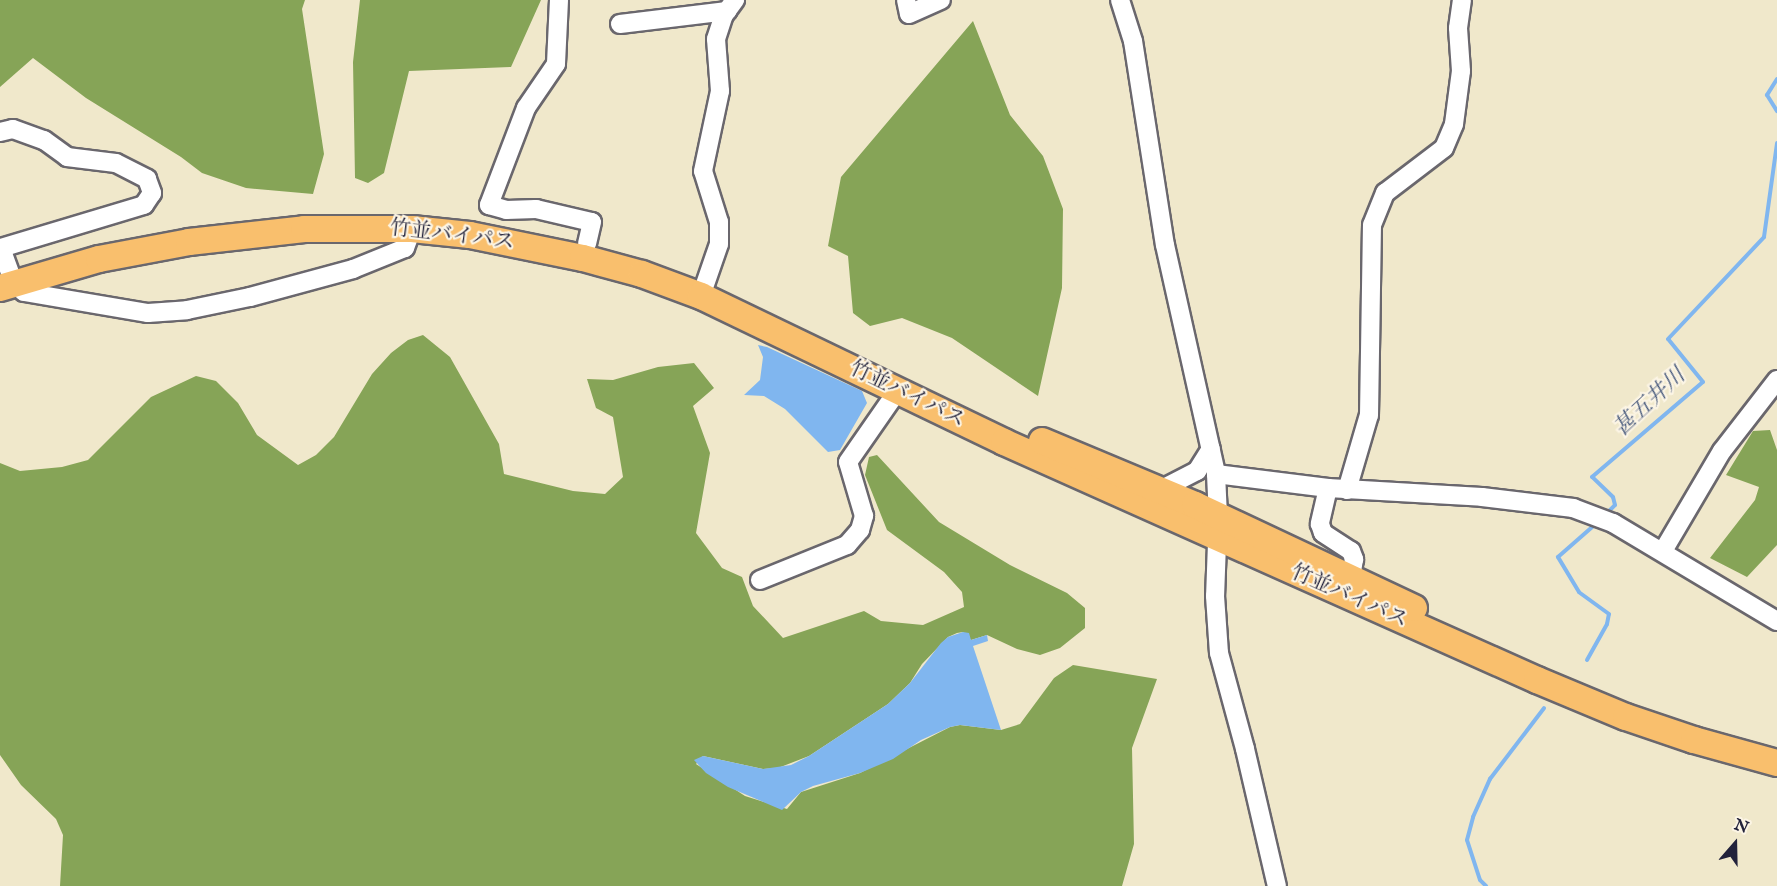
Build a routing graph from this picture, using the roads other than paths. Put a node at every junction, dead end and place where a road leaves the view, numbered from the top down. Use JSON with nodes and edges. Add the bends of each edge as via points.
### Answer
{"nodes":[{"id":1,"x":558,"y":0,"type":"edge"},
{"id":2,"x":906,"y":0,"type":"edge"},
{"id":3,"x":941,"y":0,"type":"edge"},
{"id":4,"x":1120,"y":0,"type":"edge"},
{"id":5,"x":1462,"y":0,"type":"edge"},
{"id":6,"x":731,"y":5,"type":"edge"},
{"id":7,"x":620,"y":24,"type":"dead end"},
{"id":8,"x":0,"y":132,"type":"edge"},
{"id":9,"x":412,"y":229,"type":"junction"},
{"id":10,"x":587,"y":243,"type":"junction"},
{"id":11,"x":4,"y":267,"type":"edge"},
{"id":12,"x":703,"y":290,"type":"junction"},
{"id":13,"x":1777,"y":380,"type":"edge"},
{"id":14,"x":898,"y":390,"type":"junction"},
{"id":15,"x":1210,"y":449,"type":"junction"},
{"id":16,"x":1216,"y":474,"type":"junction"},
{"id":17,"x":1328,"y":488,"type":"junction"},
{"id":18,"x":1160,"y":490,"type":"junction"},
{"id":19,"x":1347,"y":490,"type":"junction"},
{"id":20,"x":1218,"y":527,"type":"junction"},
{"id":21,"x":1663,"y":551,"type":"junction"},
{"id":22,"x":1351,"y":577,"type":"junction"},
{"id":23,"x":760,"y":580,"type":"dead end"},
{"id":24,"x":1777,"y":621,"type":"edge"},
{"id":25,"x":1777,"y":748,"type":"edge"},
{"id":26,"x":1777,"y":763,"type":"edge"},
{"id":27,"x":1276,"y":886,"type":"edge"}],
"edges":[{"from":1,"to":10,"type":"street","via":[[556,64],[526,108],[489,205],[506,210],[536,209],[592,222]]},
{"from":2,"to":3,"type":"street","via":[[909,14]]},
{"from":4,"to":15,"type":"street","via":[[1133,41],[1165,245]]},
{"from":5,"to":19,"type":"street","via":[[1458,28],[1461,71],[1454,124],[1444,148],[1385,193],[1372,225],[1369,415]]},
{"from":6,"to":7,"type":"street"},
{"from":6,"to":12,"type":"street","via":[[717,39],[720,91],[703,171],[719,222],[719,244]]},
{"from":8,"to":11,"type":"street","via":[[14,129],[44,140],[67,157],[117,163],[147,179],[152,193],[144,205]]},
{"from":9,"to":11,"type":"highway","name":"竹並バイパス","via":[[304,229],[189,242],[99,259]]},
{"from":9,"to":11,"type":"street","via":[[405,248],[353,269],[187,310],[148,313],[24,292]]},
{"from":9,"to":12,"type":"highway","name":"竹並バイパス","via":[[470,235],[583,258]]},
{"from":10,"to":11,"type":"highway","name":"竹並バイパス","via":[[485,223],[357,212],[304,214],[93,245]]},
{"from":10,"to":12,"type":"highway","name":"竹並バイパス"},
{"from":12,"to":14,"type":"highway","name":"竹並バイパス"},
{"from":12,"to":18,"type":"highway","name":"竹並バイパス","via":[[838,343],[1018,432]]},
{"from":13,"to":21,"type":"street","via":[[1722,452]]},
{"from":14,"to":20,"type":"highway","name":"竹並バイパス","via":[[1004,442]]},
{"from":14,"to":23,"type":"street","via":[[848,462],[864,516],[860,530],[847,545]]},
{"from":15,"to":16,"type":"street"},
{"from":15,"to":18,"type":"street","via":[[1197,471]]},
{"from":16,"to":17,"type":"street"},
{"from":16,"to":20,"type":"street"},
{"from":17,"to":19,"type":"street"},
{"from":17,"to":22,"type":"street","via":[[1320,524],[1323,533],[1351,551]]},
{"from":18,"to":20,"type":"highway","name":"竹並バイパス"},
{"from":19,"to":21,"type":"street","via":[[1482,497],[1573,508],[1613,523]]},
{"from":20,"to":22,"type":"highway","name":"竹並バイパス"},
{"from":20,"to":26,"type":"highway","name":"竹並バイパス","via":[[1621,715]]},
{"from":20,"to":27,"type":"street","via":[[1215,596],[1219,653]]},
{"from":21,"to":24,"type":"street"},
{"from":22,"to":25,"type":"highway","name":"竹並バイパス","via":[[1624,701]]}]}
